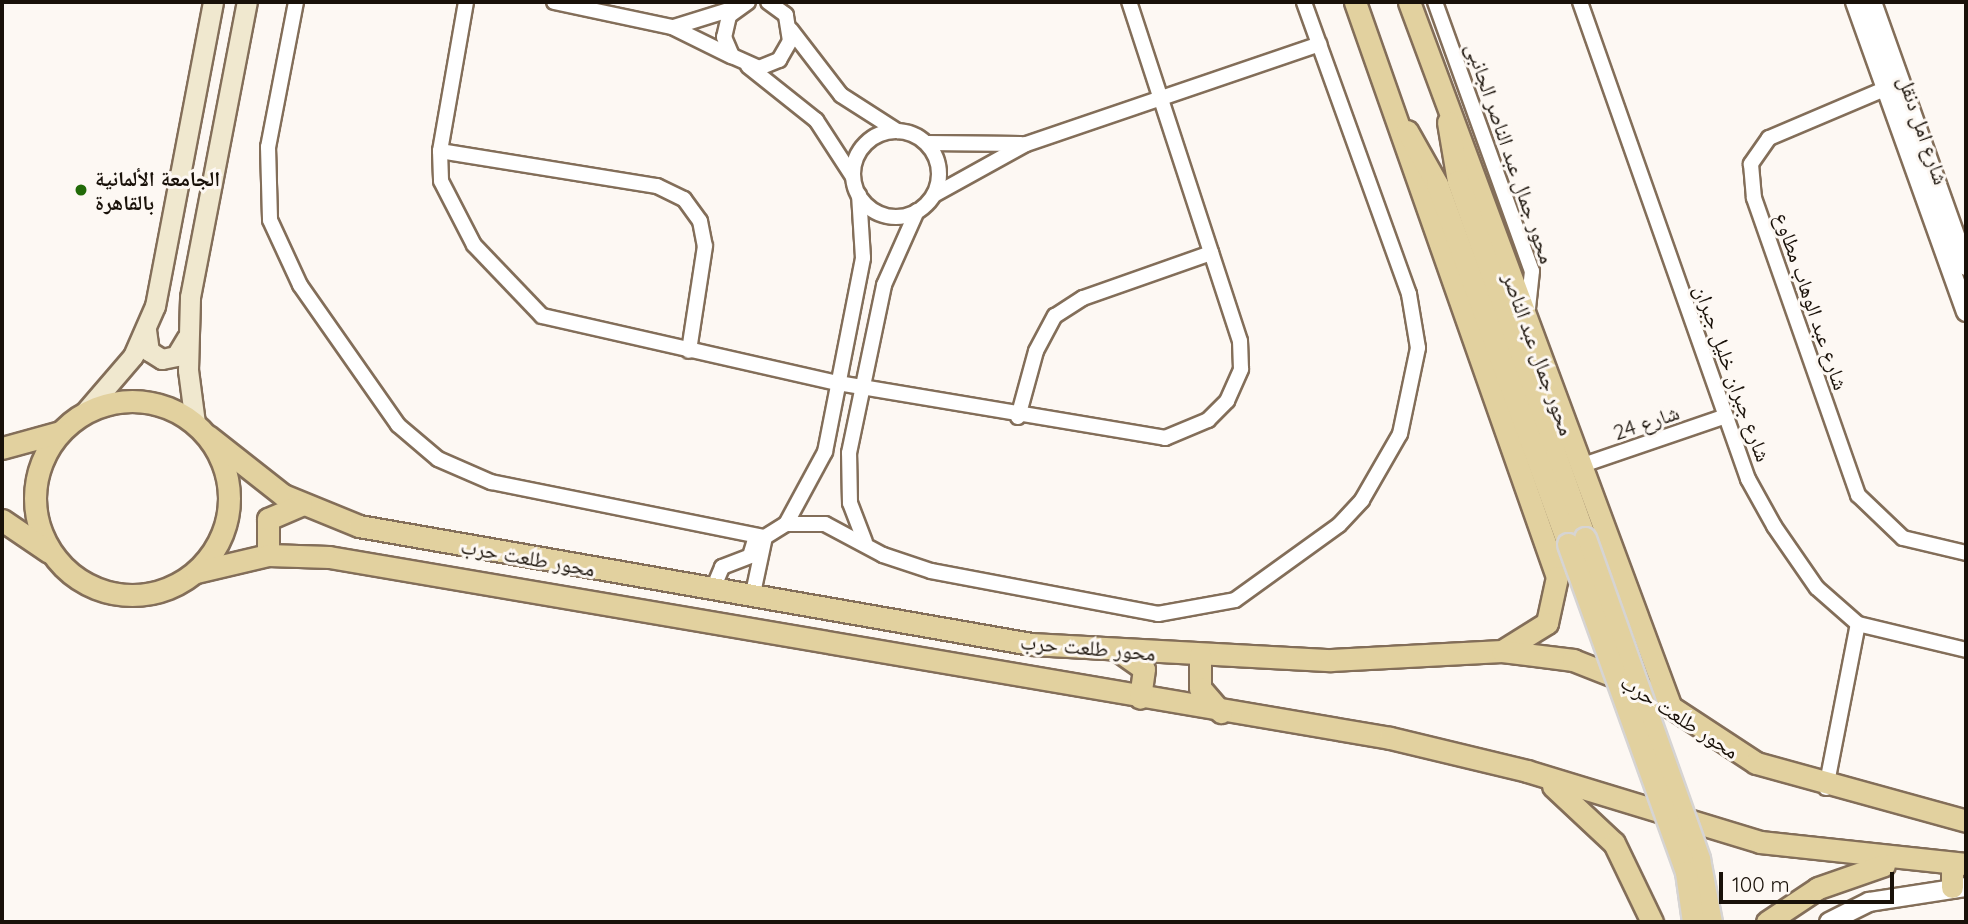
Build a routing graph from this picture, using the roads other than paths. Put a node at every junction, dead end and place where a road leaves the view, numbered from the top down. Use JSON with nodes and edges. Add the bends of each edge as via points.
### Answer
{"nodes":[{"id":1,"x":213,"y":2,"type":"edge"},
{"id":2,"x":247,"y":2,"type":"edge"},
{"id":3,"x":296,"y":2,"type":"edge"},
{"id":4,"x":466,"y":2,"type":"edge"},
{"id":5,"x":554,"y":2,"type":"edge"},
{"id":6,"x":768,"y":2,"type":"edge"},
{"id":7,"x":1129,"y":2,"type":"edge"},
{"id":8,"x":1304,"y":2,"type":"edge"},
{"id":9,"x":1355,"y":2,"type":"edge"},
{"id":10,"x":1409,"y":2,"type":"edge"},
{"id":11,"x":1434,"y":2,"type":"edge"},
{"id":12,"x":1580,"y":2,"type":"edge"},
{"id":13,"x":1855,"y":2,"type":"edge"},
{"id":14,"x":1872,"y":2,"type":"edge"},
{"id":15,"x":741,"y":4,"type":"edge"},
{"id":16,"x":592,"y":5,"type":"edge"},
{"id":17,"x":785,"y":8,"type":"edge"},
{"id":18,"x":673,"y":27,"type":"junction"},
{"id":19,"x":791,"y":30,"type":"junction"},
{"id":20,"x":1319,"y":44,"type":"junction"},
{"id":21,"x":732,"y":56,"type":"junction"},
{"id":22,"x":748,"y":66,"type":"junction"},
{"id":23,"x":1893,"y":86,"type":"junction"},
{"id":24,"x":1161,"y":93,"type":"junction"},
{"id":25,"x":1449,"y":109,"type":"junction"},
{"id":26,"x":1394,"y":116,"type":"junction"},
{"id":27,"x":897,"y":131,"type":"junction"},
{"id":28,"x":927,"y":143,"type":"junction"},
{"id":29,"x":1026,"y":144,"type":"junction"},
{"id":30,"x":440,"y":151,"type":"junction"},
{"id":31,"x":853,"y":178,"type":"junction"},
{"id":32,"x":859,"y":195,"type":"junction"},
{"id":33,"x":934,"y":195,"type":"junction"},
{"id":34,"x":917,"y":211,"type":"junction"},
{"id":35,"x":1211,"y":253,"type":"junction"},
{"id":36,"x":1966,"y":266,"type":"edge"},
{"id":37,"x":1966,"y":312,"type":"edge"},
{"id":38,"x":1527,"y":320,"type":"junction"},
{"id":39,"x":146,"y":330,"type":"junction"},
{"id":40,"x":187,"y":338,"type":"junction"},
{"id":41,"x":690,"y":351,"type":"junction"},
{"id":42,"x":838,"y":383,"type":"junction"},
{"id":43,"x":861,"y":387,"type":"junction"},
{"id":44,"x":85,"y":412,"type":"junction"},
{"id":45,"x":1726,"y":416,"type":"junction"},
{"id":46,"x":1018,"y":417,"type":"junction"},
{"id":47,"x":201,"y":430,"type":"junction"},
{"id":48,"x":60,"y":432,"type":"junction"},
{"id":49,"x":2,"y":448,"type":"edge"},
{"id":50,"x":1580,"y":466,"type":"junction"},
{"id":51,"x":301,"y":505,"type":"junction"},
{"id":52,"x":2,"y":520,"type":"edge"},
{"id":53,"x":786,"y":524,"type":"junction"},
{"id":54,"x":761,"y":536,"type":"junction"},
{"id":55,"x":1577,"y":541,"type":"junction"},
{"id":56,"x":864,"y":542,"type":"junction"},
{"id":57,"x":1966,"y":553,"type":"edge"},
{"id":58,"x":53,"y":555,"type":"junction"},
{"id":59,"x":268,"y":555,"type":"junction"},
{"id":60,"x":195,"y":572,"type":"junction"},
{"id":61,"x":1621,"y":583,"type":"junction"},
{"id":62,"x":712,"y":591,"type":"junction"},
{"id":63,"x":1558,"y":595,"type":"junction"},
{"id":64,"x":752,"y":598,"type":"junction"},
{"id":65,"x":1858,"y":624,"type":"junction"},
{"id":66,"x":1966,"y":650,"type":"edge"},
{"id":67,"x":1502,"y":651,"type":"junction"},
{"id":68,"x":1120,"y":652,"type":"junction"},
{"id":69,"x":1200,"y":655,"type":"junction"},
{"id":70,"x":1140,"y":698,"type":"junction"},
{"id":71,"x":1670,"y":705,"type":"junction"},
{"id":72,"x":1221,"y":712,"type":"junction"},
{"id":73,"x":1527,"y":771,"type":"junction"},
{"id":74,"x":1826,"y":788,"type":"junction"},
{"id":75,"x":1966,"y":821,"type":"edge"},
{"id":76,"x":1910,"y":862,"type":"junction"},
{"id":77,"x":1959,"y":864,"type":"edge"},
{"id":78,"x":1959,"y":887,"type":"edge"},
{"id":79,"x":1652,"y":922,"type":"edge"},
{"id":80,"x":1693,"y":922,"type":"edge"},
{"id":81,"x":1711,"y":922,"type":"edge"},
{"id":82,"x":1767,"y":922,"type":"edge"},
{"id":83,"x":1829,"y":922,"type":"edge"}],
"edges":[{"from":1,"to":39,"type":"main road"},
{"from":2,"to":40,"type":"main road"},
{"from":3,"to":54,"type":"street","via":[[268,147],[270,220],[300,285],[398,425],[438,459],[491,482]]},
{"from":4,"to":30,"type":"street"},
{"from":5,"to":16,"type":"street"},
{"from":6,"to":17,"type":"street"},
{"from":7,"to":24,"type":"street"},
{"from":8,"to":20,"type":"street"},
{"from":9,"to":26,"type":"main road"},
{"from":10,"to":25,"type":"main road","name":"محور جمال عبد الناصر"},
{"from":11,"to":38,"type":"street","name":"محور جمال عبد الناصر الجانبى","via":[[1532,271]]},
{"from":12,"to":45,"type":"street","name":"شارع جبران خليل جبران"},
{"from":13,"to":23,"type":"street","name":"شارع امل دنقل"},
{"from":14,"to":23,"type":"street","name":"شارع امل دنقل"},
{"from":15,"to":18,"type":"street"},
{"from":15,"to":21,"type":"street","via":[[724,37]]},
{"from":16,"to":18,"type":"street"},
{"from":17,"to":19,"type":"street"},
{"from":18,"to":21,"type":"street"},
{"from":19,"to":22,"type":"street","via":[[779,60]]},
{"from":19,"to":27,"type":"street","via":[[841,95]]},
{"from":20,"to":24,"type":"street"},
{"from":20,"to":56,"type":"street","via":[[1409,294],[1416,334],[1412,402],[1386,464],[1362,500],[1264,584],[1186,612],[1128,612],[931,571]]},
{"from":21,"to":22,"type":"street"},
{"from":22,"to":31,"type":"street","via":[[817,120]]},
{"from":23,"to":36,"type":"street","name":"شارع امل دنقل"},
{"from":23,"to":37,"type":"street","name":"شارع امل دنقل"},
{"from":23,"to":57,"type":"street","name":"شارع عبد الوهاب مطاوع","via":[[1769,138],[1751,164],[1754,198],[1857,495],[1903,538]]},
{"from":24,"to":29,"type":"street"},
{"from":24,"to":35,"type":"street"},
{"from":25,"to":38,"type":"main road","name":"محور جمال عبد الناصر"},
{"from":25,"to":55,"type":"main road","via":[[1455,173]]},
{"from":26,"to":55,"type":"main road","via":[[1432,172]]},
{"from":26,"to":63,"type":"main road","via":[[1555,568]]},
{"from":27,"to":28,"type":"street"},
{"from":27,"to":31,"type":"street","via":[[865,145]]},
{"from":28,"to":29,"type":"street"},
{"from":28,"to":33,"type":"street","via":[[937,162]]},
{"from":29,"to":33,"type":"street"},
{"from":30,"to":41,"type":"street","via":[[441,181],[453,211],[495,272],[531,309],[587,330]]},
{"from":30,"to":41,"type":"street","via":[[657,186],[684,199],[700,221],[705,246]]},
{"from":31,"to":32,"type":"street"},
{"from":32,"to":34,"type":"street","via":[[878,213]]},
{"from":32,"to":42,"type":"street","via":[[865,242]]},
{"from":33,"to":34,"type":"street"},
{"from":34,"to":43,"type":"street","via":[[884,285]]},
{"from":35,"to":46,"type":"street","via":[[1083,298],[1055,316],[1036,351]]},
{"from":35,"to":46,"type":"street","via":[[1235,314],[1241,369],[1213,416],[1165,438]]},
{"from":38,"to":50,"type":"main road","name":"محور جمال عبد الناصر"},
{"from":39,"to":40,"type":"main road","via":[[149,351],[162,359],[176,356]]},
{"from":39,"to":44,"type":"main road","via":[[123,371]]},
{"from":40,"to":47,"type":"main road"},
{"from":41,"to":42,"type":"street"},
{"from":42,"to":43,"type":"street"},
{"from":42,"to":53,"type":"street","via":[[820,467]]},
{"from":43,"to":46,"type":"street"},
{"from":43,"to":56,"type":"street","via":[[847,489]]},
{"from":44,"to":47,"type":"main road","via":[[116,401],[149,401]]},
{"from":44,"to":48,"type":"main road"},
{"from":45,"to":50,"type":"street","name":"شارع 24"},
{"from":45,"to":65,"type":"street","name":"شارع جبران خليل جبران","via":[[1774,526],[1817,588]]},
{"from":47,"to":51,"type":"main road","name":"محور طلعت حرب"},
{"from":47,"to":60,"type":"main road","via":[[225,468],[229,503],[219,541]]},
{"from":48,"to":49,"type":"main road"},
{"from":48,"to":58,"type":"main road","via":[[43,459],[35,491],[38,525]]},
{"from":50,"to":61,"type":"main road","name":"محور جمال عبد الناصر"},
{"from":51,"to":59,"type":"main road","via":[[268,519]]},
{"from":51,"to":62,"type":"main road","name":"محور طلعت حرب","via":[[370,528]]},
{"from":52,"to":58,"type":"main road"},
{"from":53,"to":54,"type":"street"},
{"from":53,"to":56,"type":"street","via":[[825,524]]},
{"from":54,"to":62,"type":"street","via":[[750,556],[722,567]]},
{"from":54,"to":64,"type":"street"},
{"from":55,"to":80,"type":"main road","bridge":true,"via":[[1682,860]]},
{"from":55,"to":81,"type":"main road","bridge":true,"via":[[1699,859]]},
{"from":58,"to":60,"type":"main road","via":[[77,579],[122,595],[162,590]]},
{"from":59,"to":60,"type":"main road","name":"محور طلعت حرب"},
{"from":59,"to":70,"type":"main road","name":"محور طلعت حرب","via":[[329,557]]},
{"from":61,"to":63,"type":"main road","via":[[1592,603]]},
{"from":61,"to":71,"type":"main road","name":"محور جمال عبد الناصر"},
{"from":62,"to":64,"type":"main road","name":"محور طلعت حرب"},
{"from":63,"to":67,"type":"main road","via":[[1540,632]]},
{"from":64,"to":68,"type":"main road","name":"محور طلعت حرب"},
{"from":65,"to":66,"type":"street","name":"شارع جبران خليل جبران"},
{"from":65,"to":74,"type":"street"},
{"from":67,"to":69,"type":"main road","name":"محور طلعت حرب","via":[[1372,660]]},
{"from":67,"to":71,"type":"main road","name":"محور طلعت حرب","via":[[1607,671]]},
{"from":68,"to":69,"type":"main road","name":"محور طلعت حرب"},
{"from":68,"to":70,"type":"main road","via":[[1144,669]]},
{"from":69,"to":72,"type":"main road","via":[[1200,688]]},
{"from":70,"to":72,"type":"main road","name":"محور طلعت حرب"},
{"from":71,"to":74,"type":"main road","name":"محور طلعت حرب","via":[[1756,764]]},
{"from":72,"to":73,"type":"main road","name":"محور طلعت حرب","via":[[1390,738]]},
{"from":73,"to":76,"type":"main road","name":"محور طلعت حرب","via":[[1720,833]]},
{"from":73,"to":79,"type":"main road","via":[[1602,828],[1634,876]]},
{"from":74,"to":75,"type":"main road","name":"محور طلعت حرب"},
{"from":76,"to":77,"type":"main road","name":"محور طلعت حرب"},
{"from":76,"to":82,"type":"main road","via":[[1837,880]]},
{"from":77,"to":78,"type":"main road"},
{"from":78,"to":83,"type":"street","via":[[1869,902]]}]}
